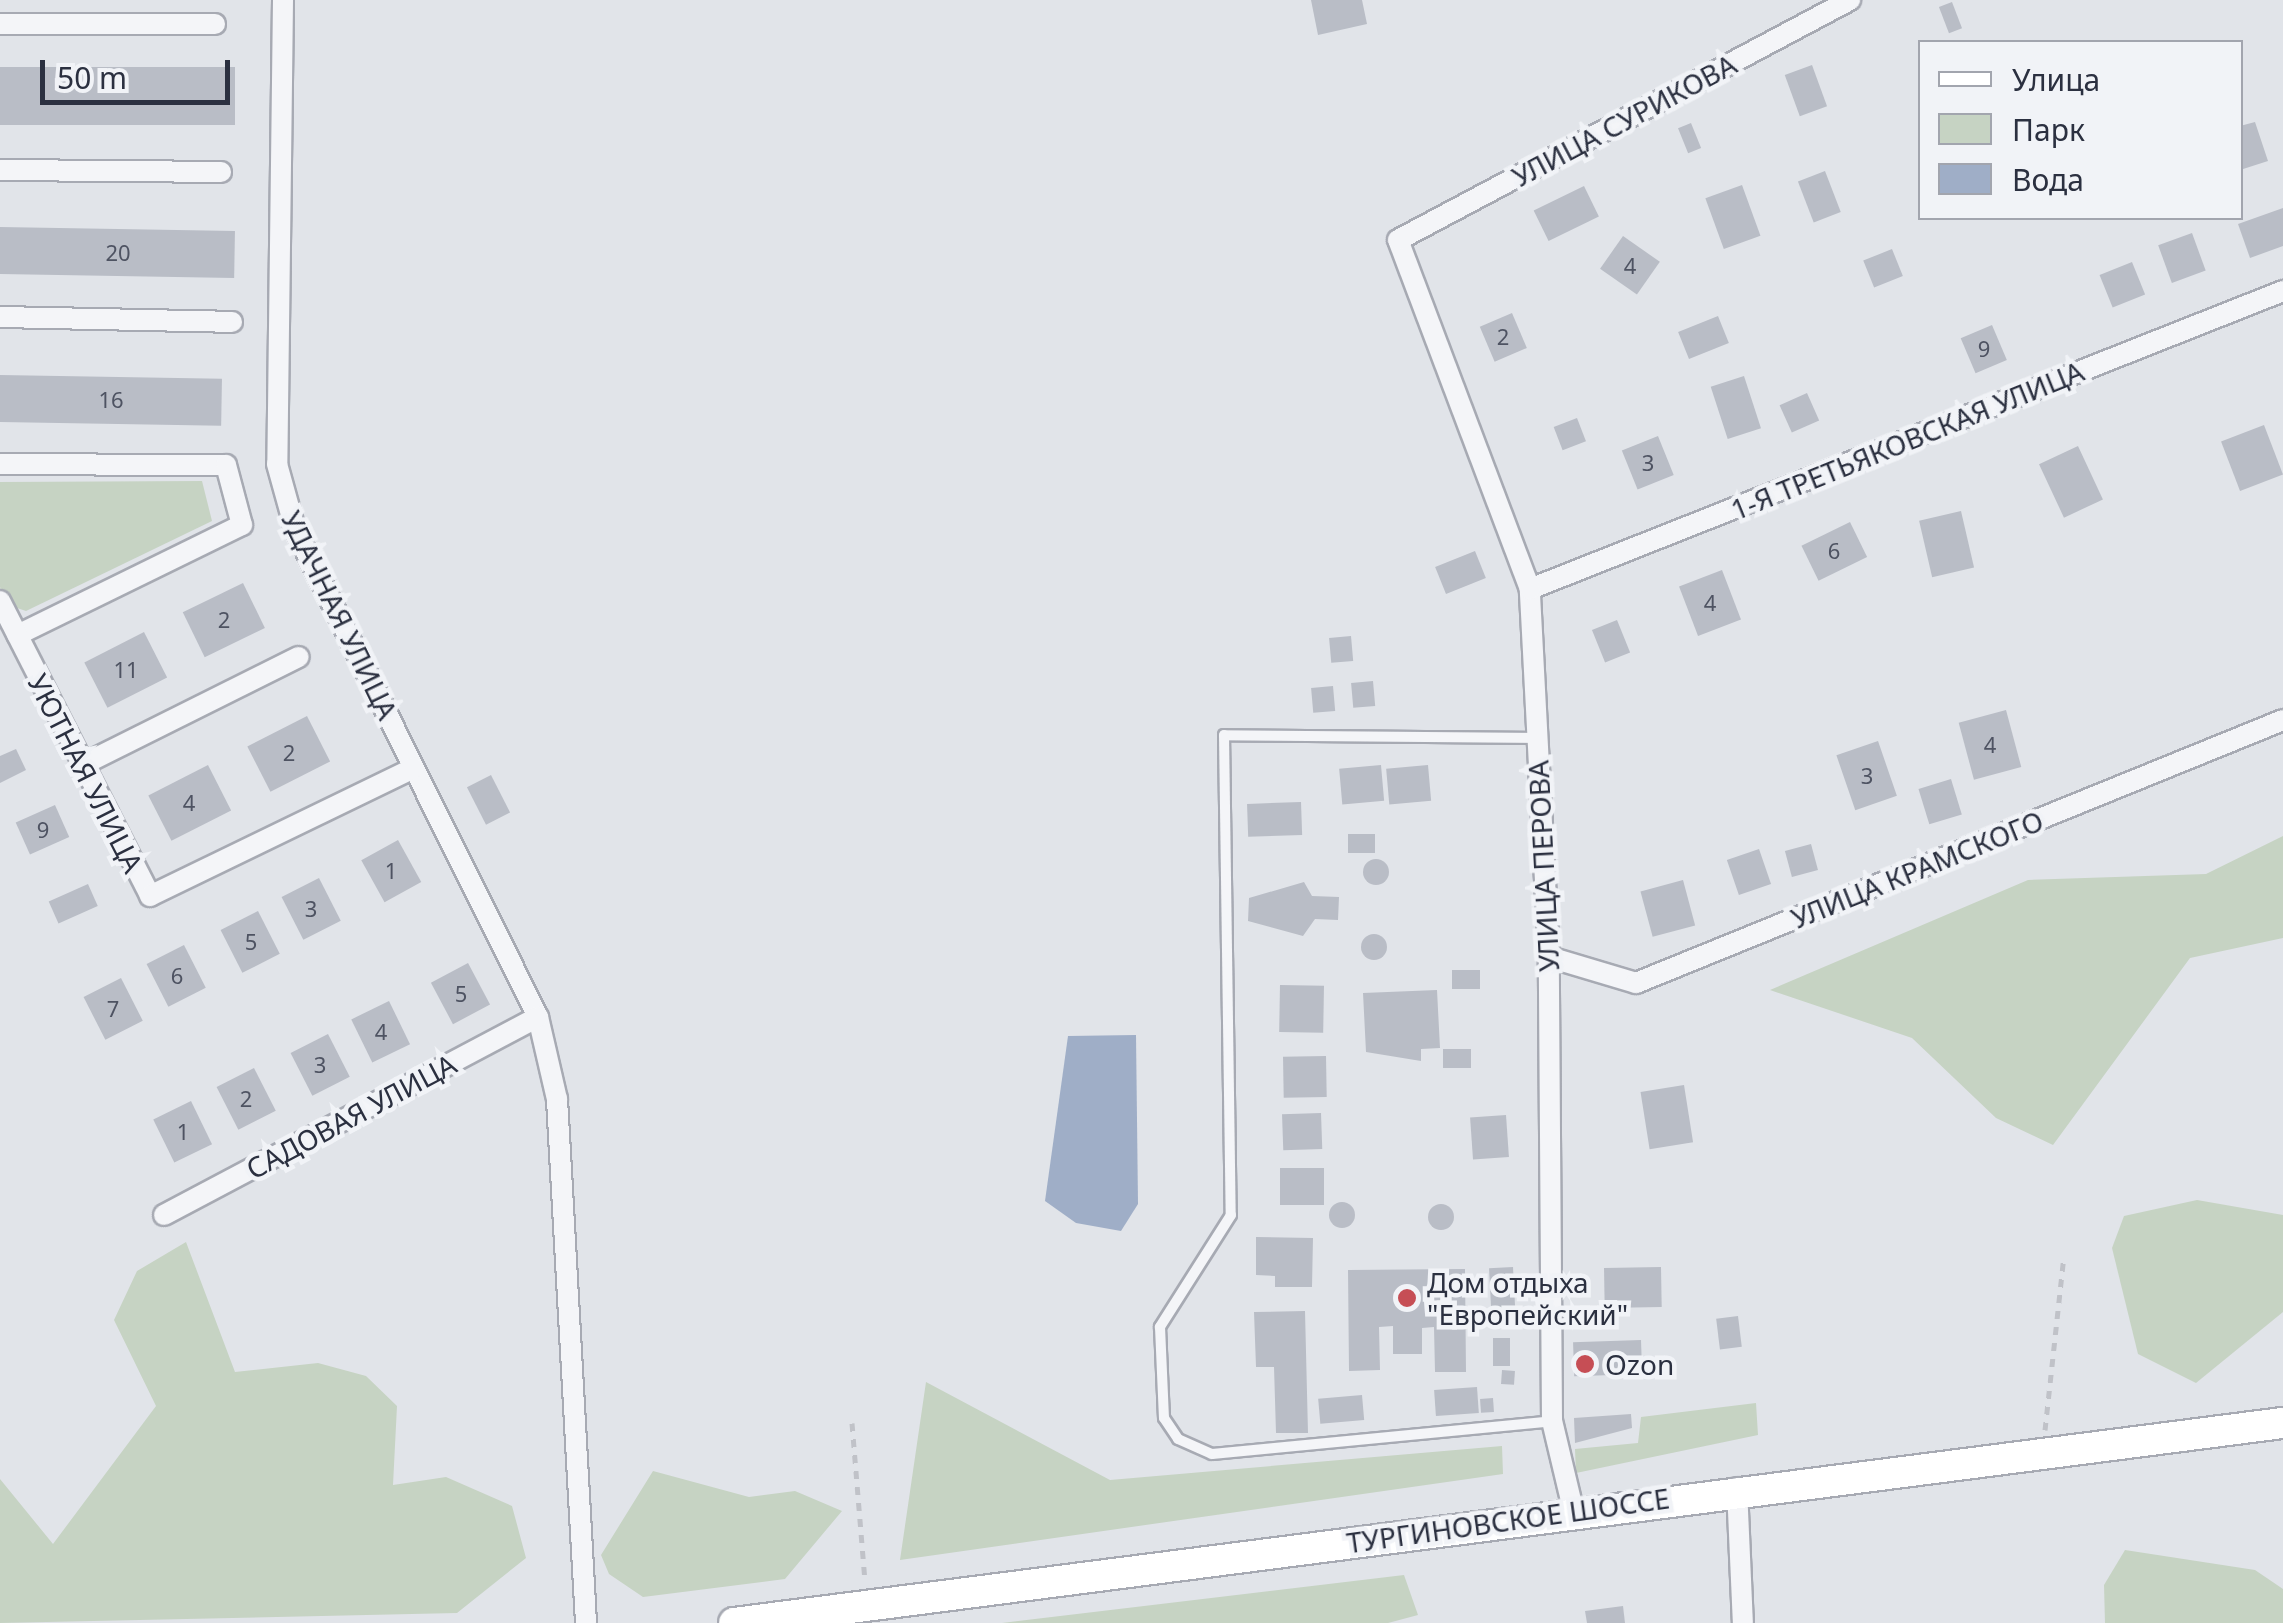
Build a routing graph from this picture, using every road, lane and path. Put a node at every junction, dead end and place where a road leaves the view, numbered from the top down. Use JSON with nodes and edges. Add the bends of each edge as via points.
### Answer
{"nodes":[{"id":1,"x":283,"y":0,"type":"edge"},
{"id":2,"x":1850,"y":0,"type":"edge"},
{"id":3,"x":0,"y":24,"type":"edge"},
{"id":4,"x":215,"y":24,"type":"dead end"},
{"id":5,"x":0,"y":170,"type":"edge"},
{"id":6,"x":222,"y":172,"type":"dead end"},
{"id":7,"x":1398,"y":240,"type":"joint"},
{"id":8,"x":2283,"y":291,"type":"edge"},
{"id":9,"x":0,"y":318,"type":"edge"},
{"id":10,"x":232,"y":322,"type":"dead end"},
{"id":11,"x":0,"y":464,"type":"edge"},
{"id":12,"x":1530,"y":589,"type":"junction"},
{"id":13,"x":0,"y":601,"type":"edge"},
{"id":14,"x":17,"y":634,"type":"junction"},
{"id":15,"x":299,"y":657,"type":"dead end"},
{"id":16,"x":2283,"y":720,"type":"edge"},
{"id":17,"x":1538,"y":738,"type":"junction"},
{"id":18,"x":82,"y":765,"type":"junction"},
{"id":19,"x":414,"y":768,"type":"junction"},
{"id":20,"x":1548,"y":958,"type":"junction"},
{"id":21,"x":538,"y":1017,"type":"junction"},
{"id":22,"x":164,"y":1215,"type":"dead end"},
{"id":23,"x":2064,"y":1256,"type":"dead end"},
{"id":24,"x":1552,"y":1421,"type":"junction"},
{"id":25,"x":852,"y":1422,"type":"dead end"},
{"id":26,"x":2283,"y":1423,"type":"edge"},
{"id":27,"x":2043,"y":1452,"type":"junction"},
{"id":28,"x":1738,"y":1488,"type":"junction"},
{"id":29,"x":1574,"y":1513,"type":"junction"},
{"id":30,"x":868,"y":1604,"type":"junction"},
{"id":31,"x":586,"y":1623,"type":"edge"},
{"id":32,"x":734,"y":1623,"type":"edge"},
{"id":33,"x":1743,"y":1623,"type":"edge"}],
"edges":[{"from":1,"to":19,"type":"street","name":"УДАЧНАЯ УЛИЦА","via":[[277,464],[294,529]]},
{"from":2,"to":7,"type":"street","name":"УЛИЦА СУРИКОВА"},
{"from":3,"to":4,"type":"street"},
{"from":5,"to":6,"type":"street"},
{"from":7,"to":12,"type":"street","name":"УЛИЦА ПЕРОВА"},
{"from":8,"to":12,"type":"street","name":"1-Я ТРЕТЬЯКОВСКАЯ УЛИЦА"},
{"from":9,"to":10,"type":"street"},
{"from":11,"to":14,"type":"street","via":[[226,465],[242,525]]},
{"from":12,"to":17,"type":"street","name":"УЛИЦА ПЕРОВА"},
{"from":13,"to":14,"type":"street","name":"УЮТНАЯ УЛИЦА"},
{"from":14,"to":18,"type":"street","name":"УЮТНАЯ УЛИЦА"},
{"from":15,"to":18,"type":"street"},
{"from":16,"to":20,"type":"street","name":"УЛИЦА КРАМСКОГО","via":[[1636,983]]},
{"from":17,"to":20,"type":"street","name":"УЛИЦА ПЕРОВА"},
{"from":17,"to":24,"type":"lane","via":[[1224,736],[1231,1216],[1160,1326],[1164,1418],[1178,1439],[1212,1454]]},
{"from":18,"to":19,"type":"street","name":"УЮТНАЯ УЛИЦА","via":[[155,896]]},
{"from":19,"to":21,"type":"street","name":"УДАЧНАЯ УЛИЦА"},
{"from":20,"to":24,"type":"street","name":"УЛИЦА ПЕРОВА"},
{"from":21,"to":22,"type":"street","name":"САДОВАЯ УЛИЦА"},
{"from":21,"to":31,"type":"street","name":"УДАЧНАЯ УЛИЦА","via":[[557,1098]]},
{"from":23,"to":27,"type":"path"},
{"from":24,"to":29,"type":"street","name":"УЛИЦА ПЕРОВА"},
{"from":25,"to":30,"type":"path"},
{"from":26,"to":27,"type":"main road","name":"ТУРГИНОВСКОЕ ШОССЕ"},
{"from":27,"to":28,"type":"main road","name":"ТУРГИНОВСКОЕ ШОССЕ"},
{"from":28,"to":29,"type":"main road","name":"ТУРГИНОВСКОЕ ШОССЕ"},
{"from":28,"to":33,"type":"street"},
{"from":29,"to":30,"type":"main road","name":"ТУРГИНОВСКОЕ ШОССЕ"},
{"from":30,"to":32,"type":"main road","name":"ТУРГИНОВСКОЕ ШОССЕ"}]}
